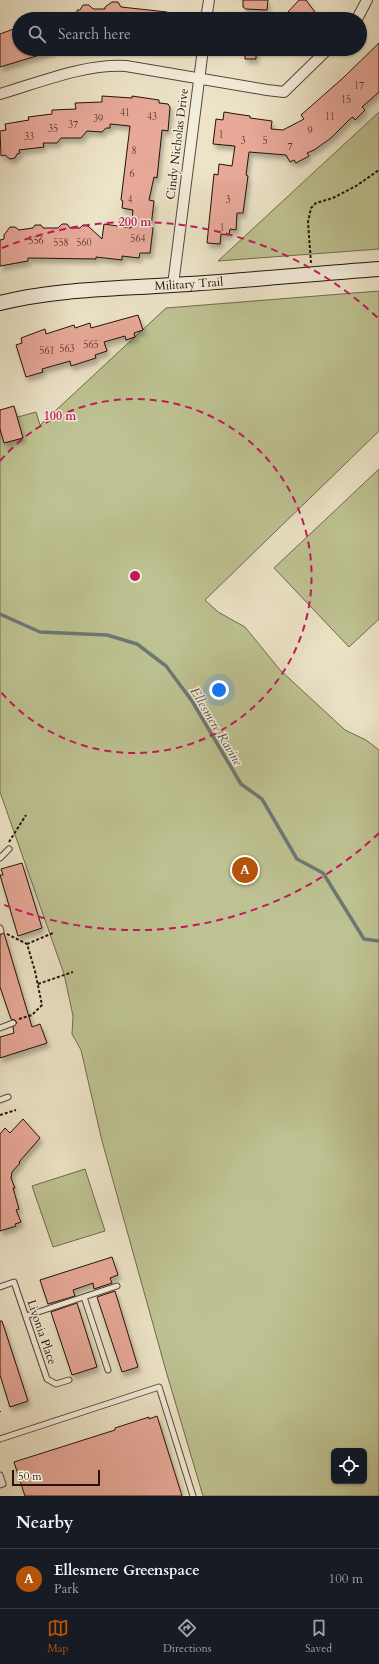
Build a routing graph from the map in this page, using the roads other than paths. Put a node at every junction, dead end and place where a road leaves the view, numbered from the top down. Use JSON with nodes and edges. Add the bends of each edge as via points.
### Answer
{"nodes":[{"id":1,"x":209,"y":0,"type":"edge"},
{"id":2,"x":367,"y":0,"type":"edge"},
{"id":3,"x":207,"y":12,"type":"edge"},
{"id":4,"x":361,"y":12,"type":"edge"},
{"id":5,"x":201,"y":56,"type":"edge"},
{"id":6,"x":321,"y":56,"type":"edge"},
{"id":7,"x":199,"y":78,"type":"junction"},
{"id":8,"x":0,"y":94,"type":"edge"},
{"id":9,"x":379,"y":269,"type":"edge"},
{"id":10,"x":173,"y":285,"type":"junction"},
{"id":11,"x":0,"y":303,"type":"edge"},
{"id":12,"x":8,"y":849,"type":"road end"},
{"id":13,"x":0,"y":858,"type":"edge"},
{"id":14,"x":13,"y":1023,"type":"road end"},
{"id":15,"x":1,"y":1026,"type":"edge"},
{"id":16,"x":8,"y":1097,"type":"dead end"},
{"id":17,"x":0,"y":1100,"type":"edge"},
{"id":18,"x":117,"y":1286,"type":"dead end"},
{"id":19,"x":0,"y":1287,"type":"edge"},
{"id":20,"x":84,"y":1297,"type":"junction"},
{"id":21,"x":26,"y":1316,"type":"junction"},
{"id":22,"x":108,"y":1370,"type":"dead end"},
{"id":23,"x":69,"y":1380,"type":"dead end"},
{"id":24,"x":0,"y":1439,"type":"edge"},
{"id":25,"x":0,"y":1475,"type":"edge"},
{"id":26,"x":0,"y":1485,"type":"edge"},
{"id":27,"x":192,"y":1496,"type":"edge"}],
"edges":[{"from":1,"to":3,"type":"street"},
{"from":2,"to":4,"type":"street"},
{"from":5,"to":7,"type":"street","name":"Cindy Nicholas Drive"},
{"from":6,"to":7,"type":"street","via":[[284,92]]},
{"from":7,"to":8,"type":"street","via":[[109,65],[87,68]]},
{"from":7,"to":10,"type":"street","name":"Cindy Nicholas Drive"},
{"from":9,"to":10,"type":"street","name":"Military Trail"},
{"from":10,"to":11,"type":"street","name":"Military Trail","via":[[88,290]]},
{"from":12,"to":13,"type":"lane"},
{"from":14,"to":15,"type":"lane"},
{"from":16,"to":17,"type":"lane"},
{"from":18,"to":20,"type":"lane"},
{"from":19,"to":21,"type":"lane","name":"Livonia Place","via":[[14,1282]]},
{"from":20,"to":21,"type":"lane"},
{"from":20,"to":22,"type":"lane"},
{"from":21,"to":23,"type":"lane","name":"Livonia Place","via":[[47,1379],[56,1384]]},
{"from":24,"to":27,"type":"lane","via":[[159,1387]]},
{"from":25,"to":26,"type":"lane","via":[[3,1484]]}]}
